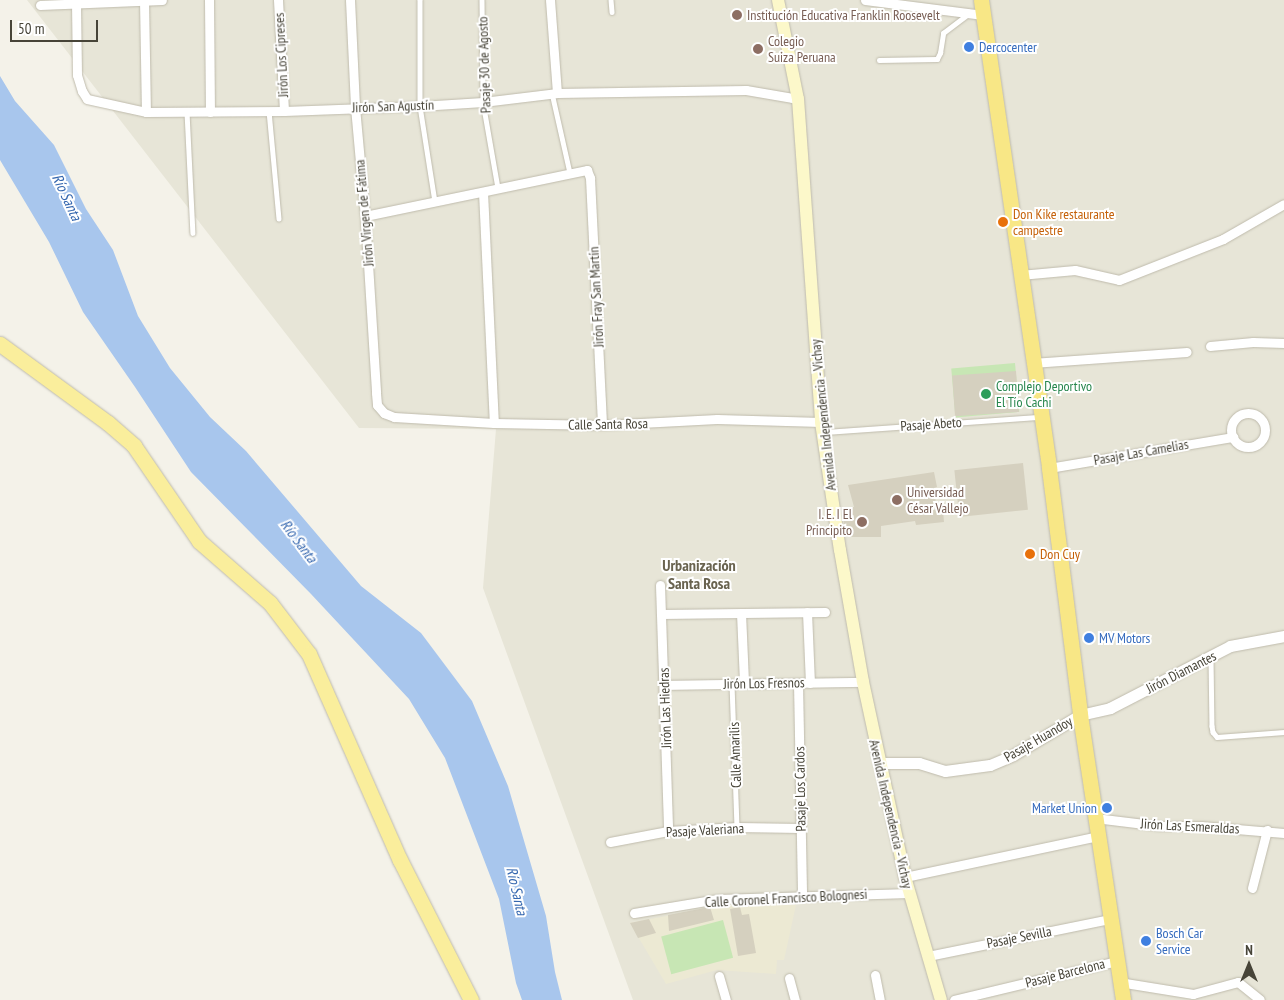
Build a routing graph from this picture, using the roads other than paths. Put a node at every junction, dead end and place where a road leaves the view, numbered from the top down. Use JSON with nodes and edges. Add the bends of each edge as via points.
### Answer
{"nodes":[{"id":1,"x":144,"y":0,"type":"edge"},
{"id":2,"x":162,"y":0,"type":"edge"},
{"id":3,"x":209,"y":0,"type":"edge"},
{"id":4,"x":278,"y":0,"type":"edge"},
{"id":5,"x":350,"y":0,"type":"edge"},
{"id":6,"x":420,"y":0,"type":"edge"},
{"id":7,"x":482,"y":0,"type":"edge"},
{"id":8,"x":550,"y":0,"type":"edge"},
{"id":9,"x":612,"y":0,"type":"edge"},
{"id":10,"x":778,"y":0,"type":"edge"},
{"id":11,"x":865,"y":0,"type":"edge"},
{"id":12,"x":113,"y":1,"type":"edge"},
{"id":13,"x":76,"y":3,"type":"junction"},
{"id":14,"x":40,"y":5,"type":"dead end"},
{"id":15,"x":978,"y":9,"type":"edge"},
{"id":16,"x":612,"y":12,"type":"dead end"},
{"id":17,"x":878,"y":60,"type":"dead end"},
{"id":18,"x":555,"y":93,"type":"junction"},
{"id":19,"x":798,"y":99,"type":"junction"},
{"id":20,"x":483,"y":102,"type":"junction"},
{"id":21,"x":420,"y":106,"type":"junction"},
{"id":22,"x":355,"y":107,"type":"junction"},
{"id":23,"x":284,"y":110,"type":"junction"},
{"id":24,"x":269,"y":111,"type":"junction"},
{"id":25,"x":146,"y":112,"type":"junction"},
{"id":26,"x":187,"y":112,"type":"junction"},
{"id":27,"x":210,"y":112,"type":"junction"},
{"id":28,"x":570,"y":173,"type":"junction"},
{"id":29,"x":498,"y":188,"type":"junction"},
{"id":30,"x":483,"y":192,"type":"junction"},
{"id":31,"x":435,"y":202,"type":"junction"},
{"id":32,"x":1284,"y":204,"type":"edge"},
{"id":33,"x":366,"y":216,"type":"junction"},
{"id":34,"x":279,"y":219,"type":"dead end"},
{"id":35,"x":193,"y":233,"type":"dead end"},
{"id":36,"x":1020,"y":275,"type":"junction"},
{"id":37,"x":1284,"y":343,"type":"edge"},
{"id":38,"x":0,"y":344,"type":"edge"},
{"id":39,"x":1210,"y":346,"type":"dead end"},
{"id":40,"x":1187,"y":352,"type":"dead end"},
{"id":41,"x":1032,"y":363,"type":"junction"},
{"id":42,"x":394,"y":417,"type":"joint"},
{"id":43,"x":1040,"y":417,"type":"junction"},
{"id":44,"x":494,"y":423,"type":"junction"},
{"id":45,"x":602,"y":425,"type":"junction"},
{"id":46,"x":822,"y":427,"type":"junction"},
{"id":47,"x":1232,"y":437,"type":"dead end"},
{"id":48,"x":1049,"y":468,"type":"junction"},
{"id":49,"x":660,"y":585,"type":"dead end"},
{"id":50,"x":807,"y":612,"type":"junction"},
{"id":51,"x":825,"y":612,"type":"dead end"},
{"id":52,"x":661,"y":614,"type":"junction"},
{"id":53,"x":742,"y":614,"type":"junction"},
{"id":54,"x":1284,"y":636,"type":"edge"},
{"id":55,"x":1211,"y":656,"type":"junction"},
{"id":56,"x":810,"y":682,"type":"junction"},
{"id":57,"x":863,"y":682,"type":"junction"},
{"id":58,"x":744,"y":683,"type":"junction"},
{"id":59,"x":798,"y":683,"type":"junction"},
{"id":60,"x":732,"y":684,"type":"junction"},
{"id":61,"x":664,"y":685,"type":"junction"},
{"id":62,"x":1080,"y":715,"type":"junction"},
{"id":63,"x":1284,"y":732,"type":"edge"},
{"id":64,"x":879,"y":763,"type":"junction"},
{"id":65,"x":1096,"y":818,"type":"junction"},
{"id":66,"x":738,"y":827,"type":"junction"},
{"id":67,"x":801,"y":828,"type":"junction"},
{"id":68,"x":1267,"y":830,"type":"junction"},
{"id":69,"x":668,"y":831,"type":"junction"},
{"id":70,"x":1284,"y":833,"type":"edge"},
{"id":71,"x":1098,"y":836,"type":"junction"},
{"id":72,"x":610,"y":842,"type":"dead end"},
{"id":73,"x":905,"y":878,"type":"junction"},
{"id":74,"x":1252,"y":888,"type":"dead end"},
{"id":75,"x":909,"y":893,"type":"junction"},
{"id":76,"x":802,"y":896,"type":"junction"},
{"id":77,"x":634,"y":913,"type":"dead end"},
{"id":78,"x":1110,"y":919,"type":"junction"},
{"id":79,"x":928,"y":956,"type":"junction"},
{"id":80,"x":1117,"y":961,"type":"junction"},
{"id":81,"x":875,"y":975,"type":"dead end"},
{"id":82,"x":719,"y":976,"type":"dead end"},
{"id":83,"x":789,"y":978,"type":"dead end"},
{"id":84,"x":1119,"y":982,"type":"junction"},
{"id":85,"x":471,"y":1000,"type":"edge"},
{"id":86,"x":726,"y":1000,"type":"edge"},
{"id":87,"x":795,"y":1000,"type":"edge"},
{"id":88,"x":880,"y":1000,"type":"edge"},
{"id":89,"x":941,"y":1000,"type":"edge"},
{"id":90,"x":954,"y":1000,"type":"edge"},
{"id":91,"x":1123,"y":1000,"type":"edge"},
{"id":92,"x":1260,"y":1000,"type":"edge"}],
"edges":[{"from":1,"to":2,"type":"street"},
{"from":1,"to":12,"type":"street"},
{"from":1,"to":25,"type":"street"},
{"from":3,"to":27,"type":"street"},
{"from":4,"to":23,"type":"street","name":"Jirón Los Cipreses"},
{"from":5,"to":22,"type":"street","name":"Jirón Virgen de Fátima"},
{"from":6,"to":21,"type":"lane"},
{"from":7,"to":20,"type":"lane","name":"Pasaje 30 de Agosto"},
{"from":8,"to":18,"type":"street"},
{"from":9,"to":16,"type":"lane"},
{"from":10,"to":19,"type":"main road","name":"Avenida Independencia - Vichay"},
{"from":11,"to":15,"type":"street"},
{"from":12,"to":13,"type":"street"},
{"from":13,"to":14,"type":"street"},
{"from":13,"to":25,"type":"street","name":"Jirón San Agustín","via":[[77,75],[82,92],[87,99]]},
{"from":15,"to":17,"type":"lane","via":[[943,33],[937,59]]},
{"from":15,"to":36,"type":"highway"},
{"from":18,"to":19,"type":"street","name":"Jirón San Agustín","via":[[746,90]]},
{"from":18,"to":20,"type":"street","name":"Jirón San Agustín"},
{"from":18,"to":28,"type":"lane"},
{"from":19,"to":46,"type":"main road","name":"Avenida Independencia - Vichay"},
{"from":20,"to":21,"type":"street","name":"Jirón San Agustín"},
{"from":20,"to":29,"type":"lane","name":"Pasaje 30 de Agosto"},
{"from":21,"to":22,"type":"street","name":"Jirón San Agustín"},
{"from":21,"to":31,"type":"lane"},
{"from":22,"to":23,"type":"street","name":"Jirón San Agustín"},
{"from":22,"to":33,"type":"street","name":"Jirón Virgen de Fátima"},
{"from":23,"to":24,"type":"street","name":"Jirón San Agustín"},
{"from":24,"to":27,"type":"street","name":"Jirón San Agustín"},
{"from":24,"to":34,"type":"lane"},
{"from":25,"to":26,"type":"street","name":"Jirón San Agustín"},
{"from":26,"to":27,"type":"street","name":"Jirón San Agustín"},
{"from":26,"to":35,"type":"lane"},
{"from":28,"to":29,"type":"street"},
{"from":28,"to":45,"type":"street","name":"Jirón Fray San Martín","via":[[587,170],[590,178]]},
{"from":29,"to":30,"type":"street"},
{"from":30,"to":31,"type":"street"},
{"from":30,"to":44,"type":"street"},
{"from":31,"to":33,"type":"street"},
{"from":32,"to":36,"type":"street","via":[[1223,239],[1119,280],[1075,270]]},
{"from":33,"to":42,"type":"street","name":"Jirón Virgen de Fátima","via":[[377,405]]},
{"from":36,"to":41,"type":"highway"},
{"from":37,"to":39,"type":"street"},
{"from":38,"to":85,"type":"main road","via":[[108,423],[134,446],[199,541],[270,603],[309,654],[400,860]]},
{"from":40,"to":41,"type":"street"},
{"from":41,"to":43,"type":"highway"},
{"from":42,"to":44,"type":"street","name":"Calle Santa Rosa"},
{"from":43,"to":46,"type":"lane","name":"Pasaje Abeto"},
{"from":43,"to":48,"type":"highway"},
{"from":44,"to":45,"type":"street","name":"Calle Santa Rosa"},
{"from":45,"to":46,"type":"street","name":"Calle Santa Rosa","via":[[717,419]]},
{"from":46,"to":57,"type":"main road","name":"Avenida Independencia - Vichay"},
{"from":47,"to":48,"type":"street","name":"Pasaje Las Camelias"},
{"from":48,"to":62,"type":"highway"},
{"from":49,"to":52,"type":"street","name":"Jirón Las Hiedras"},
{"from":50,"to":51,"type":"street"},
{"from":50,"to":53,"type":"street"},
{"from":50,"to":56,"type":"street"},
{"from":52,"to":53,"type":"street"},
{"from":52,"to":61,"type":"street","name":"Jirón Las Hiedras"},
{"from":53,"to":58,"type":"street"},
{"from":54,"to":55,"type":"street","name":"Jirón Diamantes","via":[[1230,646]]},
{"from":55,"to":62,"type":"street","name":"Jirón Diamantes","via":[[1110,708]]},
{"from":55,"to":63,"type":"lane","via":[[1212,726],[1217,737]]},
{"from":56,"to":57,"type":"street","name":"Jirón Los Fresnos"},
{"from":56,"to":59,"type":"street","name":"Jirón Los Fresnos"},
{"from":57,"to":64,"type":"main road","name":"Avenida Independencia - Vichay"},
{"from":58,"to":59,"type":"street","name":"Jirón Los Fresnos"},
{"from":58,"to":60,"type":"street","name":"Jirón Los Fresnos"},
{"from":59,"to":67,"type":"street","name":"Pasaje Los Cardos"},
{"from":60,"to":61,"type":"street","name":"Jirón Los Fresnos"},
{"from":60,"to":66,"type":"lane","name":"Calle Amarilis"},
{"from":61,"to":69,"type":"street","name":"Jirón Las Hiedras"},
{"from":62,"to":64,"type":"street","name":"Pasaje Huandoy","via":[[1013,755],[980,767],[945,771],[919,763]]},
{"from":62,"to":65,"type":"highway"},
{"from":64,"to":73,"type":"main road","name":"Avenida Independencia - Vichay"},
{"from":65,"to":68,"type":"street","name":"Jirón Las Esmeraldas","via":[[1161,826]]},
{"from":65,"to":71,"type":"highway"},
{"from":66,"to":67,"type":"street","name":"Pasaje Valeriana"},
{"from":66,"to":69,"type":"street","name":"Pasaje Valeriana"},
{"from":67,"to":76,"type":"street","name":"Pasaje Los Cardos"},
{"from":68,"to":70,"type":"street","name":"Jirón Las Esmeraldas"},
{"from":68,"to":74,"type":"street"},
{"from":69,"to":72,"type":"street","name":"Pasaje Valeriana"},
{"from":71,"to":73,"type":"street"},
{"from":71,"to":78,"type":"highway"},
{"from":73,"to":75,"type":"main road","name":"Avenida Independencia - Vichay"},
{"from":75,"to":76,"type":"street","name":"Calle Coronel Francisco Bolognesi"},
{"from":75,"to":79,"type":"main road","name":"Avenida Independencia - Vichay"},
{"from":76,"to":77,"type":"street","name":"Calle Coronel Francisco Bolognesi","via":[[718,899]]},
{"from":78,"to":79,"type":"street","name":"Pasaje Sevilla"},
{"from":78,"to":80,"type":"highway"},
{"from":79,"to":89,"type":"main road","name":"Avenida Independencia - Vichay"},
{"from":80,"to":84,"type":"highway"},
{"from":80,"to":90,"type":"street","name":"Pasaje Barcelona"},
{"from":81,"to":88,"type":"street"},
{"from":82,"to":86,"type":"street"},
{"from":83,"to":87,"type":"street"},
{"from":84,"to":91,"type":"highway"},
{"from":84,"to":92,"type":"street","via":[[1193,994],[1238,982]]}]}
